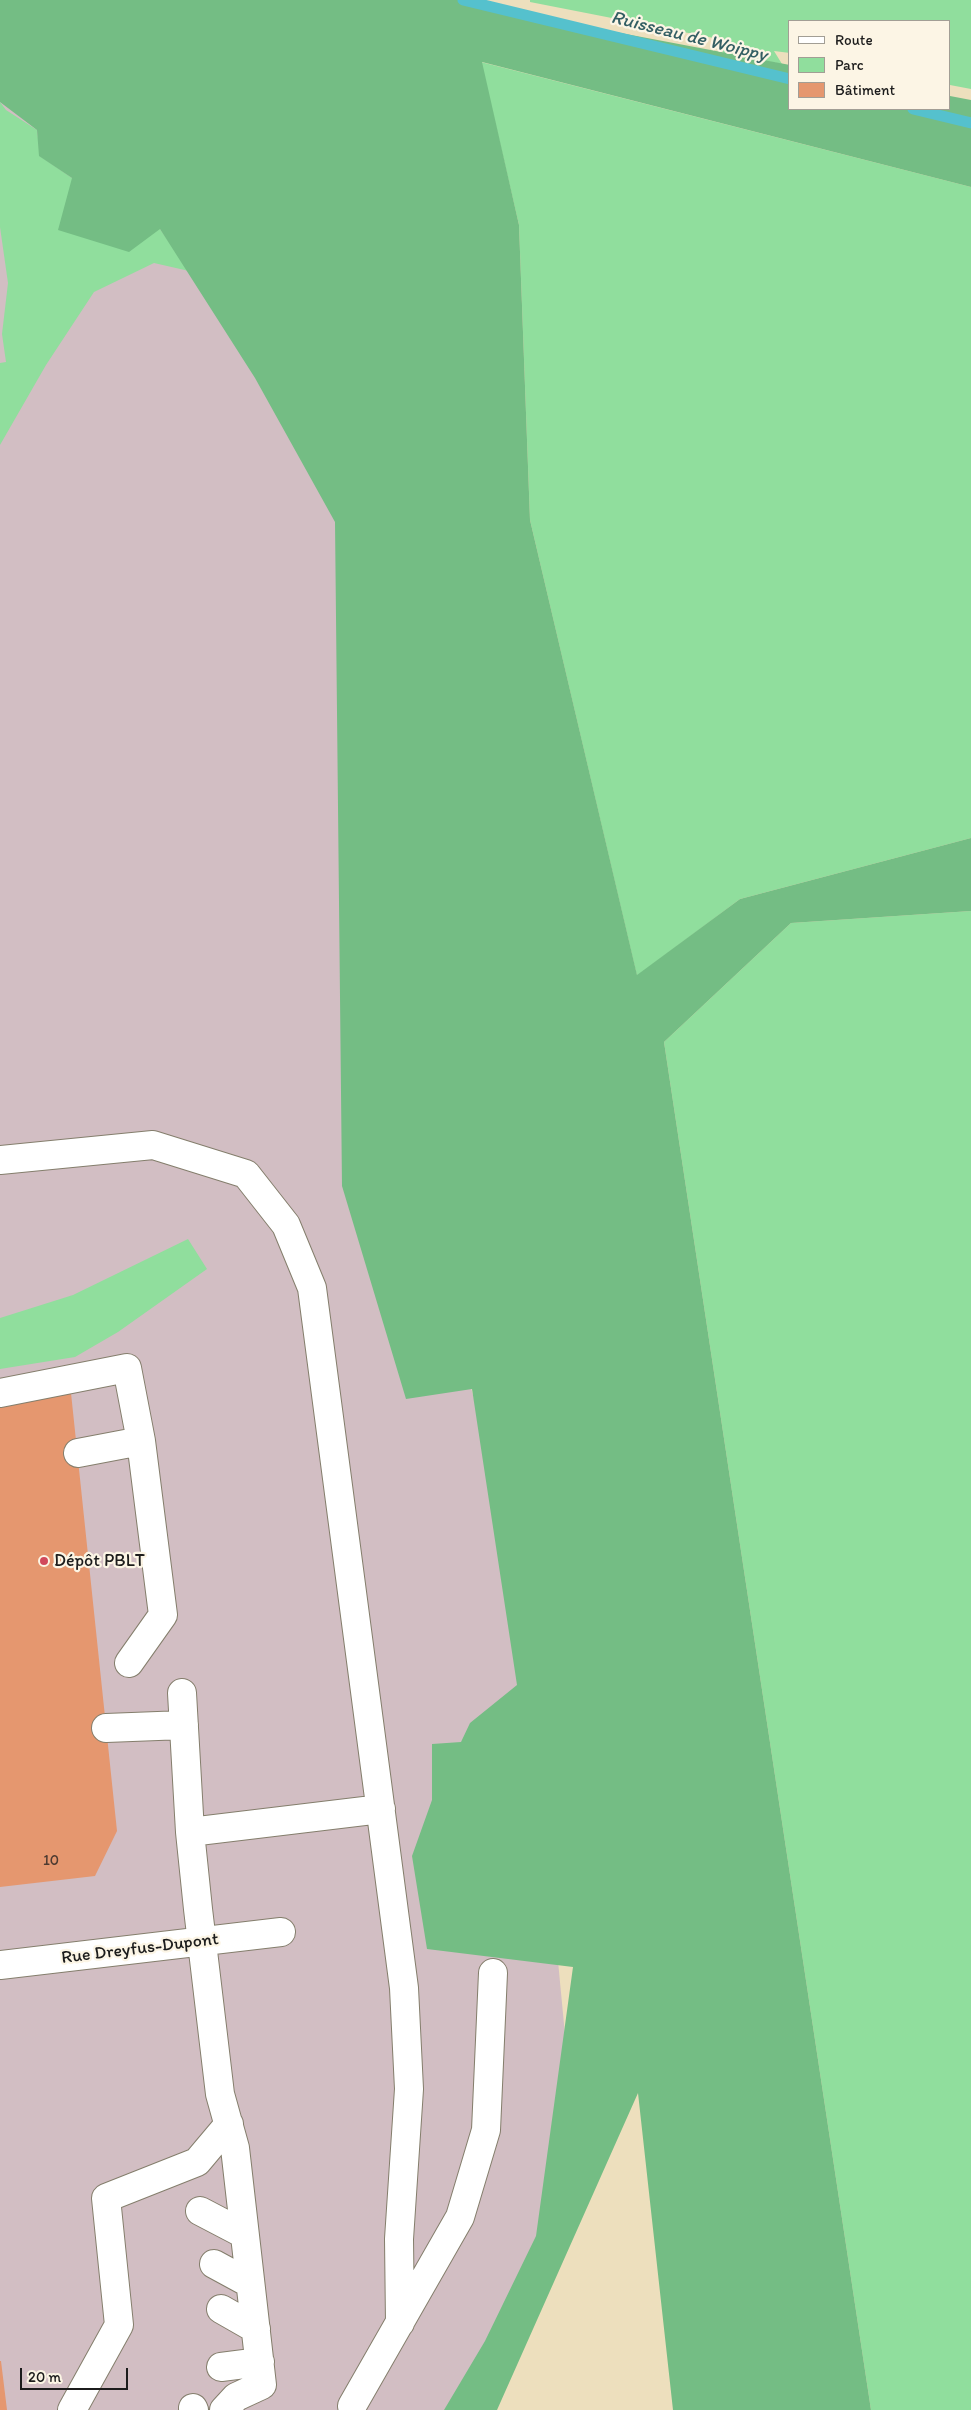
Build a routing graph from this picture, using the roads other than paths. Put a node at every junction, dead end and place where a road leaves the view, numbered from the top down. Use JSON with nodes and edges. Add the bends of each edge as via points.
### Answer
{"nodes":[{"id":1,"x":0,"y":1160,"type":"edge"},
{"id":2,"x":0,"y":1393,"type":"edge"},
{"id":3,"x":141,"y":1441,"type":"junction"},
{"id":4,"x":78,"y":1453,"type":"dead end"},
{"id":5,"x":129,"y":1663,"type":"dead end"},
{"id":6,"x":182,"y":1693,"type":"dead end"},
{"id":7,"x":184,"y":1724,"type":"junction"},
{"id":8,"x":106,"y":1728,"type":"dead end"},
{"id":9,"x":381,"y":1809,"type":"junction"},
{"id":10,"x":190,"y":1832,"type":"junction"},
{"id":11,"x":280,"y":1932,"type":"dead end"},
{"id":12,"x":202,"y":1941,"type":"junction"},
{"id":13,"x":0,"y":1965,"type":"edge"},
{"id":14,"x":493,"y":1973,"type":"dead end"},
{"id":15,"x":228,"y":2124,"type":"junction"},
{"id":16,"x":200,"y":2211,"type":"dead end"},
{"id":17,"x":244,"y":2234,"type":"junction"},
{"id":18,"x":214,"y":2264,"type":"dead end"},
{"id":19,"x":249,"y":2283,"type":"junction"},
{"id":20,"x":221,"y":2309,"type":"dead end"},
{"id":21,"x":400,"y":2323,"type":"junction"},
{"id":22,"x":256,"y":2329,"type":"junction"},
{"id":23,"x":260,"y":2362,"type":"junction"},
{"id":24,"x":221,"y":2366,"type":"dead end"},
{"id":25,"x":352,"y":2406,"type":"dead end"},
{"id":26,"x":72,"y":2410,"type":"edge"},
{"id":27,"x":224,"y":2410,"type":"edge"}],
"edges":[{"from":1,"to":9,"type":"street","via":[[153,1145],[246,1174],[286,1225],[312,1288]]},
{"from":2,"to":3,"type":"street","via":[[127,1368]]},
{"from":3,"to":4,"type":"street"},
{"from":3,"to":5,"type":"street","via":[[163,1615]]},
{"from":6,"to":7,"type":"street"},
{"from":7,"to":8,"type":"street"},
{"from":7,"to":10,"type":"street"},
{"from":9,"to":10,"type":"street"},
{"from":9,"to":21,"type":"street","via":[[404,1988],[409,2089],[399,2239]]},
{"from":10,"to":12,"type":"street"},
{"from":11,"to":12,"type":"street","name":"Rue Dreyfus-Dupont"},
{"from":12,"to":13,"type":"street","name":"Rue Dreyfus-Dupont"},
{"from":12,"to":15,"type":"street","via":[[220,2094]]},
{"from":14,"to":21,"type":"street","via":[[486,2130],[460,2217]]},
{"from":15,"to":17,"type":"street","via":[[235,2148]]},
{"from":15,"to":26,"type":"street","via":[[197,2162],[106,2198],[119,2325]]},
{"from":16,"to":17,"type":"street"},
{"from":17,"to":19,"type":"street"},
{"from":18,"to":19,"type":"street"},
{"from":19,"to":22,"type":"street"},
{"from":20,"to":22,"type":"street"},
{"from":21,"to":25,"type":"street"},
{"from":22,"to":23,"type":"street"},
{"from":23,"to":24,"type":"street"},
{"from":23,"to":27,"type":"street","via":[[262,2385],[236,2396]]}]}
